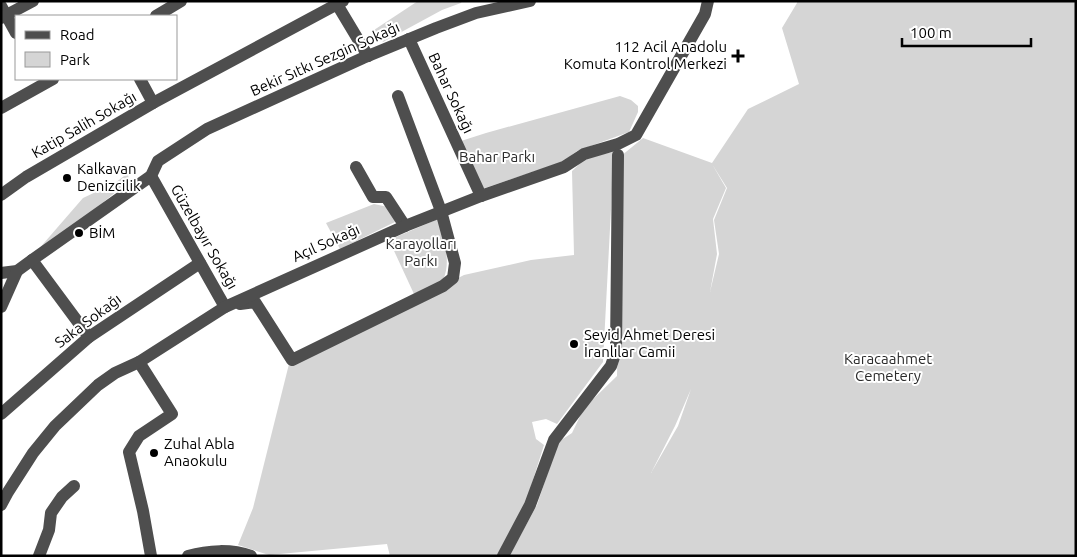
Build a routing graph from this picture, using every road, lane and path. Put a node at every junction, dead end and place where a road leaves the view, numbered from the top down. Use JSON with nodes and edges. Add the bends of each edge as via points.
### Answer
{"nodes":[{"id":1,"x":33,"y":1,"type":"edge"},
{"id":2,"x":530,"y":1,"type":"edge"},
{"id":3,"x":708,"y":1,"type":"edge"},
{"id":4,"x":339,"y":2,"type":"edge"},
{"id":5,"x":174,"y":3,"type":"edge"},
{"id":6,"x":3,"y":13,"type":"edge"},
{"id":7,"x":157,"y":15,"type":"edge"},
{"id":8,"x":15,"y":31,"type":"edge"},
{"id":9,"x":409,"y":39,"type":"junction"},
{"id":10,"x":368,"y":56,"type":"junction"},
{"id":11,"x":47,"y":80,"type":"edge"},
{"id":12,"x":141,"y":80,"type":"edge"},
{"id":13,"x":398,"y":96,"type":"dead end"},
{"id":14,"x":153,"y":103,"type":"junction"},
{"id":15,"x":1,"y":108,"type":"edge"},
{"id":16,"x":618,"y":155,"type":"dead end"},
{"id":17,"x":356,"y":167,"type":"dead end"},
{"id":18,"x":151,"y":176,"type":"junction"},
{"id":19,"x":1,"y":195,"type":"edge"},
{"id":20,"x":481,"y":196,"type":"junction"},
{"id":21,"x":441,"y":211,"type":"junction"},
{"id":22,"x":405,"y":226,"type":"junction"},
{"id":23,"x":32,"y":260,"type":"junction"},
{"id":24,"x":200,"y":263,"type":"junction"},
{"id":25,"x":16,"y":271,"type":"junction"},
{"id":26,"x":1,"y":273,"type":"edge"},
{"id":27,"x":225,"y":306,"type":"junction"},
{"id":28,"x":1,"y":307,"type":"edge"},
{"id":29,"x":90,"y":337,"type":"junction"},
{"id":30,"x":139,"y":362,"type":"junction"},
{"id":31,"x":1,"y":414,"type":"edge"},
{"id":32,"x":74,"y":486,"type":"dead end"},
{"id":33,"x":1,"y":505,"type":"edge"},
{"id":34,"x":39,"y":556,"type":"edge"},
{"id":35,"x":151,"y":556,"type":"edge"},
{"id":36,"x":188,"y":556,"type":"edge"},
{"id":37,"x":251,"y":556,"type":"edge"},
{"id":38,"x":503,"y":556,"type":"edge"}],
"edges":[{"from":1,"to":6,"type":"street"},
{"from":2,"to":9,"type":"street","name":"Bekir Sıtkı Sezgin Sokağı","via":[[476,13]]},
{"from":3,"to":20,"type":"street","via":[[705,14],[636,135],[584,154],[564,167]]},
{"from":4,"to":10,"type":"street"},
{"from":4,"to":14,"type":"street","name":"Katip Salih Sokağı"},
{"from":5,"to":7,"type":"street"},
{"from":6,"to":8,"type":"street"},
{"from":9,"to":10,"type":"street","name":"Bekir Sıtkı Sezgin Sokağı"},
{"from":9,"to":20,"type":"street","name":"Bahar Sokağı"},
{"from":10,"to":18,"type":"street","name":"Bekir Sıtkı Sezgin Sokağı","via":[[207,129],[158,161]]},
{"from":11,"to":15,"type":"street"},
{"from":12,"to":14,"type":"street"},
{"from":13,"to":21,"type":"street"},
{"from":14,"to":19,"type":"street","name":"Katip Salih Sokağı"},
{"from":16,"to":38,"type":"street","via":[[616,351],[611,366],[554,440],[530,505]]},
{"from":17,"to":22,"type":"street","via":[[373,197],[386,197]]},
{"from":18,"to":23,"type":"street","name":"Bekir Sıtkı Sezgin Sokağı"},
{"from":18,"to":24,"type":"street","name":"Güzelbayır Sokağı"},
{"from":20,"to":21,"type":"street","name":"Açıl Sokağı"},
{"from":21,"to":22,"type":"street","name":"Açıl Sokağı"},
{"from":21,"to":27,"type":"street","name":"Güzelbayır Sokağı","via":[[455,263],[453,278],[443,286],[292,360],[255,302]]},
{"from":22,"to":27,"type":"street","name":"Açıl Sokağı"},
{"from":23,"to":25,"type":"street","name":"Bekir Sıtkı Sezgin Sokağı"},
{"from":23,"to":29,"type":"street"},
{"from":24,"to":27,"type":"street","name":"Güzelbayır Sokağı"},
{"from":24,"to":29,"type":"street","name":"Saka Sokağı"},
{"from":25,"to":26,"type":"street"},
{"from":25,"to":28,"type":"street"},
{"from":27,"to":30,"type":"street","name":"Açıl Sokağı"},
{"from":29,"to":31,"type":"street","name":"Saka Sokağı"},
{"from":30,"to":33,"type":"street","name":"Açıl Sokağı","via":[[114,373],[98,385],[55,426],[33,453]]},
{"from":30,"to":35,"type":"street","via":[[172,414],[139,436],[129,452]]},
{"from":32,"to":34,"type":"street","via":[[51,513],[49,530]]},
{"from":36,"to":37,"type":"street","via":[[199,552],[238,551]]}]}
